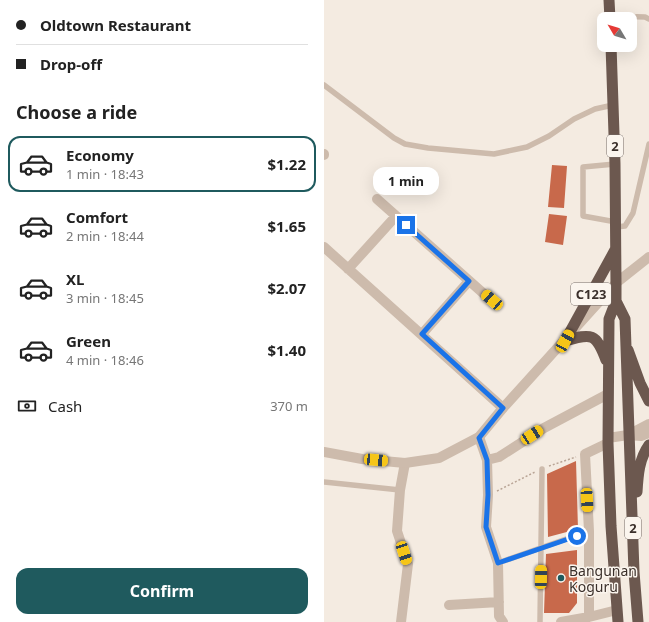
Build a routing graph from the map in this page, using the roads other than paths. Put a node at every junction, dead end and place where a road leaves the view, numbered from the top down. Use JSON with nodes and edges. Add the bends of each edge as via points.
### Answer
{"nodes":[{"id":1,"x":609,"y":0,"type":"edge"},
{"id":2,"x":610,"y":12,"type":"edge"},
{"id":3,"x":637,"y":17,"type":"edge"},
{"id":4,"x":649,"y":19,"type":"edge"},
{"id":5,"x":611,"y":52,"type":"edge"},
{"id":6,"x":324,"y":85,"type":"edge"},
{"id":7,"x":613,"y":105,"type":"junction"},
{"id":8,"x":649,"y":144,"type":"edge"},
{"id":9,"x":615,"y":164,"type":"junction"},
{"id":10,"x":377,"y":199,"type":"dead end"},
{"id":11,"x":396,"y":216,"type":"junction"},
{"id":12,"x":616,"y":225,"type":"junction"},
{"id":13,"x":324,"y":247,"type":"edge"},
{"id":14,"x":616,"y":248,"type":"junction"},
{"id":15,"x":649,"y":257,"type":"edge"},
{"id":16,"x":348,"y":269,"type":"junction"},
{"id":17,"x":469,"y":281,"type":"junction"},
{"id":18,"x":616,"y":283,"type":"junction"},
{"id":19,"x":492,"y":300,"type":"dead end"},
{"id":20,"x":616,"y":301,"type":"junction"},
{"id":21,"x":422,"y":334,"type":"junction"},
{"id":22,"x":624,"y":338,"type":"junction"},
{"id":23,"x":565,"y":341,"type":"junction"},
{"id":24,"x":608,"y":368,"type":"junction"},
{"id":25,"x":608,"y":394,"type":"junction"},
{"id":26,"x":649,"y":401,"type":"edge"},
{"id":27,"x":503,"y":408,"type":"junction"},
{"id":28,"x":649,"y":424,"type":"edge"},
{"id":29,"x":649,"y":433,"type":"edge"},
{"id":30,"x":628,"y":435,"type":"junction"},
{"id":31,"x":479,"y":438,"type":"junction"},
{"id":32,"x":608,"y":440,"type":"junction"},
{"id":33,"x":649,"y":445,"type":"edge"},
{"id":34,"x":324,"y":452,"type":"edge"},
{"id":35,"x":487,"y":460,"type":"junction"},
{"id":36,"x":405,"y":463,"type":"junction"},
{"id":37,"x":542,"y":469,"type":"dead end"},
{"id":38,"x":324,"y":482,"type":"edge"},
{"id":39,"x":400,"y":490,"type":"junction"},
{"id":40,"x":633,"y":531,"type":"junction"},
{"id":41,"x":589,"y":532,"type":"junction"},
{"id":42,"x":542,"y":548,"type":"junction"},
{"id":43,"x":498,"y":563,"type":"junction"},
{"id":44,"x":499,"y":602,"type":"junction"},
{"id":45,"x":449,"y":605,"type":"dead end"},
{"id":46,"x":617,"y":610,"type":"junction"},
{"id":47,"x":590,"y":620,"type":"edge"},
{"id":48,"x":402,"y":622,"type":"edge"},
{"id":49,"x":503,"y":622,"type":"edge"},
{"id":50,"x":540,"y":622,"type":"edge"},
{"id":51,"x":561,"y":622,"type":"edge"},
{"id":52,"x":618,"y":622,"type":"edge"},
{"id":53,"x":638,"y":622,"type":"edge"}],
"edges":[{"from":1,"to":2,"type":"highway"},
{"from":3,"to":4,"type":"lane"},
{"from":5,"to":7,"type":"highway","number":"2"},
{"from":6,"to":7,"type":"lane","via":[[405,144],[494,154],[527,147],[574,119],[595,109]]},
{"from":7,"to":9,"type":"highway","number":"2"},
{"from":8,"to":12,"type":"lane","via":[[633,213],[625,226]]},
{"from":9,"to":12,"type":"highway","number":"2"},
{"from":9,"to":12,"type":"lane","via":[[583,167],[583,216]]},
{"from":10,"to":11,"type":"street"},
{"from":11,"to":16,"type":"street"},
{"from":11,"to":17,"type":"street"},
{"from":12,"to":14,"type":"highway","number":"2"},
{"from":13,"to":16,"type":"street"},
{"from":14,"to":18,"type":"highway","number":"2"},
{"from":14,"to":23,"type":"highway","number":"C123"},
{"from":15,"to":18,"type":"street"},
{"from":16,"to":21,"type":"street"},
{"from":17,"to":19,"type":"street"},
{"from":17,"to":21,"type":"street"},
{"from":18,"to":20,"type":"highway","number":"2"},
{"from":18,"to":23,"type":"street"},
{"from":20,"to":22,"type":"highway","number":"2","via":[[624,319]]},
{"from":20,"to":24,"type":"highway","number":"2","via":[[609,319]]},
{"from":21,"to":27,"type":"street"},
{"from":22,"to":26,"type":"highway"},
{"from":22,"to":30,"type":"highway","number":"2"},
{"from":23,"to":24,"type":"highway","via":[[590,336],[601,346]]},
{"from":23,"to":27,"type":"street","number":"C123"},
{"from":24,"to":25,"type":"highway","number":"2"},
{"from":25,"to":32,"type":"highway","number":"2"},
{"from":25,"to":35,"type":"street","via":[[544,428],[499,457]]},
{"from":27,"to":31,"type":"street","number":"C123"},
{"from":28,"to":30,"type":"street"},
{"from":29,"to":30,"type":"street","via":[[640,436]]},
{"from":30,"to":32,"type":"street"},
{"from":30,"to":40,"type":"highway","number":"2"},
{"from":31,"to":35,"type":"street"},
{"from":31,"to":36,"type":"street","number":"C123","via":[[439,458]]},
{"from":32,"to":41,"type":"street","via":[[585,454]]},
{"from":32,"to":46,"type":"highway","number":"2","via":[[610,526]]},
{"from":33,"to":40,"type":"highway","via":[[639,469]]},
{"from":34,"to":36,"type":"street","number":"C123"},
{"from":35,"to":43,"type":"street","via":[[486,527]]},
{"from":36,"to":39,"type":"street"},
{"from":37,"to":42,"type":"lane"},
{"from":38,"to":39,"type":"lane"},
{"from":39,"to":48,"type":"street","via":[[397,531],[408,564]]},
{"from":40,"to":53,"type":"highway","number":"2"},
{"from":41,"to":42,"type":"lane"},
{"from":41,"to":47,"type":"street"},
{"from":42,"to":43,"type":"lane"},
{"from":42,"to":50,"type":"lane"},
{"from":43,"to":44,"type":"street"},
{"from":44,"to":45,"type":"street"},
{"from":44,"to":49,"type":"street","via":[[499,616]]},
{"from":46,"to":47,"type":"street"},
{"from":46,"to":52,"type":"highway","number":"2"},
{"from":47,"to":51,"type":"street"}]}
